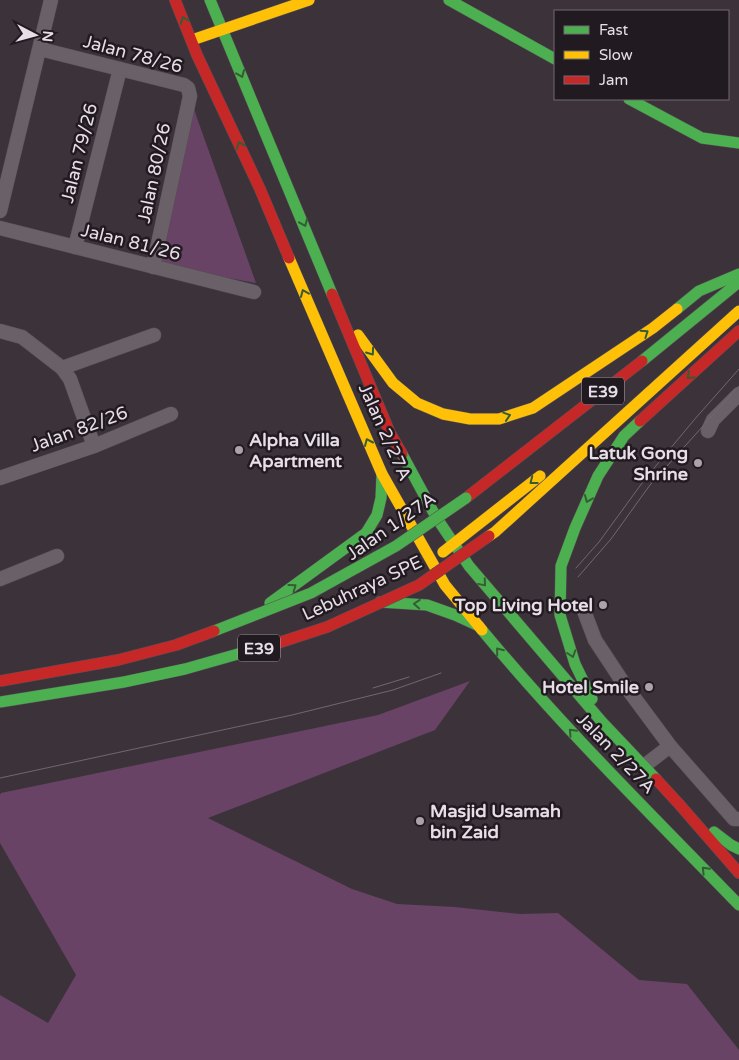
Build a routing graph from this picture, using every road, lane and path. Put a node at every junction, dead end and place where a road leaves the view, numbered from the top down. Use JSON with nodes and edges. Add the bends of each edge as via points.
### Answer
{"nodes":[{"id":1,"x":51,"y":0,"type":"edge"},
{"id":2,"x":175,"y":0,"type":"edge"},
{"id":3,"x":210,"y":0,"type":"edge"},
{"id":4,"x":309,"y":0,"type":"edge"},
{"id":5,"x":449,"y":0,"type":"edge"},
{"id":6,"x":222,"y":29,"type":"junction"},
{"id":7,"x":196,"y":38,"type":"junction"},
{"id":8,"x":40,"y":49,"type":"junction"},
{"id":9,"x":554,"y":58,"type":"edge"},
{"id":10,"x":120,"y":69,"type":"junction"},
{"id":11,"x":188,"y":88,"type":"joint"},
{"id":12,"x":631,"y":100,"type":"edge"},
{"id":13,"x":739,"y":143,"type":"edge"},
{"id":14,"x":0,"y":211,"type":"edge"},
{"id":15,"x":0,"y":228,"type":"edge"},
{"id":16,"x":75,"y":247,"type":"junction"},
{"id":17,"x":153,"y":267,"type":"junction"},
{"id":18,"x":739,"y":274,"type":"edge"},
{"id":19,"x":739,"y":282,"type":"edge"},
{"id":20,"x":254,"y":292,"type":"dead end"},
{"id":21,"x":739,"y":311,"type":"edge"},
{"id":22,"x":341,"y":313,"type":"junction"},
{"id":23,"x":739,"y":324,"type":"edge"},
{"id":24,"x":0,"y":331,"type":"edge"},
{"id":25,"x":739,"y":331,"type":"edge"},
{"id":26,"x":154,"y":335,"type":"dead end"},
{"id":27,"x":62,"y":368,"type":"junction"},
{"id":28,"x":739,"y":394,"type":"edge"},
{"id":29,"x":171,"y":414,"type":"dead end"},
{"id":30,"x":708,"y":431,"type":"dead end"},
{"id":31,"x":94,"y":446,"type":"junction"},
{"id":32,"x":382,"y":474,"type":"junction"},
{"id":33,"x":0,"y":478,"type":"edge"},
{"id":34,"x":460,"y":499,"type":"junction"},
{"id":35,"x":436,"y":517,"type":"junction"},
{"id":36,"x":476,"y":526,"type":"junction"},
{"id":37,"x":415,"y":532,"type":"junction"},
{"id":38,"x":454,"y":544,"type":"junction"},
{"id":39,"x":57,"y":556,"type":"dead end"},
{"id":40,"x":427,"y":564,"type":"junction"},
{"id":41,"x":408,"y":578,"type":"dead end"},
{"id":42,"x":0,"y":579,"type":"edge"},
{"id":43,"x":377,"y":601,"type":"junction"},
{"id":44,"x":584,"y":611,"type":"dead end"},
{"id":45,"x":479,"y":626,"type":"junction"},
{"id":46,"x":225,"y":636,"type":"junction"},
{"id":47,"x":0,"y":676,"type":"edge"},
{"id":48,"x":0,"y":681,"type":"edge"},
{"id":49,"x":0,"y":702,"type":"edge"},
{"id":50,"x":0,"y":710,"type":"edge"},
{"id":51,"x":602,"y":722,"type":"junction"},
{"id":52,"x":670,"y":746,"type":"junction"},
{"id":53,"x":644,"y":766,"type":"junction"},
{"id":54,"x":679,"y":804,"type":"junction"},
{"id":55,"x":739,"y":819,"type":"edge"},
{"id":56,"x":739,"y":849,"type":"edge"},
{"id":57,"x":739,"y":873,"type":"edge"},
{"id":58,"x":739,"y":906,"type":"edge"}],
"edges":[{"from":1,"to":8,"type":"street"},
{"from":7,"to":2,"type":"main road","name":"Jalan 2/27A","one_way":true},
{"from":3,"to":6,"type":"main road","name":"Jalan 2/27A"},
{"from":4,"to":6,"type":"main road"},
{"from":5,"to":9,"type":"main road"},
{"from":6,"to":7,"type":"main road"},
{"from":6,"to":22,"type":"main road","name":"Jalan 2/27A","one_way":true},
{"from":32,"to":7,"type":"main road","name":"Jalan 2/27A","one_way":true,"via":[[260,189],[197,55]]},
{"from":8,"to":10,"type":"street","name":"Jalan 78/26"},
{"from":8,"to":14,"type":"street"},
{"from":10,"to":11,"type":"street","name":"Jalan 78/26"},
{"from":10,"to":16,"type":"street","name":"Jalan 79/26"},
{"from":11,"to":17,"type":"street","name":"Jalan 80/26","via":[[190,96]]},
{"from":12,"to":13,"type":"main road","via":[[702,138]]},
{"from":15,"to":16,"type":"street","name":"Jalan 81/26"},
{"from":16,"to":17,"type":"street","name":"Jalan 81/26"},
{"from":17,"to":20,"type":"street","name":"Jalan 81/26"},
{"from":22,"to":18,"type":"main road","one_way":true,"via":[[393,383],[417,403],[443,414],[470,420],[499,419],[533,408],[653,328],[699,291]]},
{"from":18,"to":34,"type":"main road","name":"Jalan 1/27A"},
{"from":19,"to":48,"type":"main road","name":"Lebuhraya SPE","number":"E39","bridge":true,"via":[[466,498],[396,546],[311,593],[176,645],[118,660]]},
{"from":21,"to":49,"type":"main road","name":"Lebuhraya SPE","number":"E39","bridge":true,"via":[[495,532],[419,585],[327,627],[269,646],[124,682]]},
{"from":22,"to":35,"type":"main road","name":"Jalan 2/27A","via":[[390,433]]},
{"from":23,"to":36,"type":"main road","one_way":true},
{"from":24,"to":27,"type":"street","via":[[22,338]]},
{"from":25,"to":51,"type":"main road","one_way":true,"via":[[624,436],[598,476],[561,566],[560,615],[575,664]]},
{"from":26,"to":27,"type":"street"},
{"from":27,"to":31,"type":"street","via":[[70,379]]},
{"from":28,"to":30,"type":"street","via":[[713,420]]},
{"from":29,"to":31,"type":"street","name":"Jalan 82/26"},
{"from":31,"to":33,"type":"street","name":"Jalan 82/26"},
{"from":32,"to":37,"type":"main road","name":"Jalan 2/27A"},
{"from":46,"to":32,"type":"main road","one_way":true,"via":[[366,533],[377,515]]},
{"from":34,"to":35,"type":"main road","name":"Jalan 1/27A"},
{"from":34,"to":36,"type":"main road","via":[[461,517]]},
{"from":35,"to":37,"type":"main road","name":"Jalan 1/27A"},
{"from":35,"to":38,"type":"main road","name":"Jalan 2/27A"},
{"from":36,"to":38,"type":"main road"},
{"from":37,"to":40,"type":"main road","name":"Jalan 2/27A"},
{"from":37,"to":46,"type":"main road","name":"Jalan 1/27A","via":[[318,597]]},
{"from":38,"to":40,"type":"main road"},
{"from":38,"to":51,"type":"main road","name":"Jalan 2/27A","one_way":true,"via":[[469,566]]},
{"from":39,"to":42,"type":"street"},
{"from":40,"to":45,"type":"main road","name":"Jalan 2/27A"},
{"from":41,"to":43,"type":"main road"},
{"from":45,"to":43,"type":"main road","one_way":true,"via":[[428,605]]},
{"from":43,"to":50,"type":"main road","via":[[326,633],[240,664],[82,698]]},
{"from":44,"to":52,"type":"street","via":[[595,640]]},
{"from":58,"to":45,"type":"main road","name":"Jalan 2/27A","one_way":true,"via":[[574,735]]},
{"from":46,"to":47,"type":"main road","name":"Jalan 1/27A","via":[[165,650]]},
{"from":51,"to":53,"type":"main road","name":"Jalan 2/27A"},
{"from":52,"to":53,"type":"street"},
{"from":52,"to":55,"type":"street","via":[[734,819]]},
{"from":53,"to":54,"type":"main road","name":"Jalan 2/27A"},
{"from":54,"to":56,"type":"main road"},
{"from":54,"to":57,"type":"main road","name":"Jalan 2/27A"}]}
